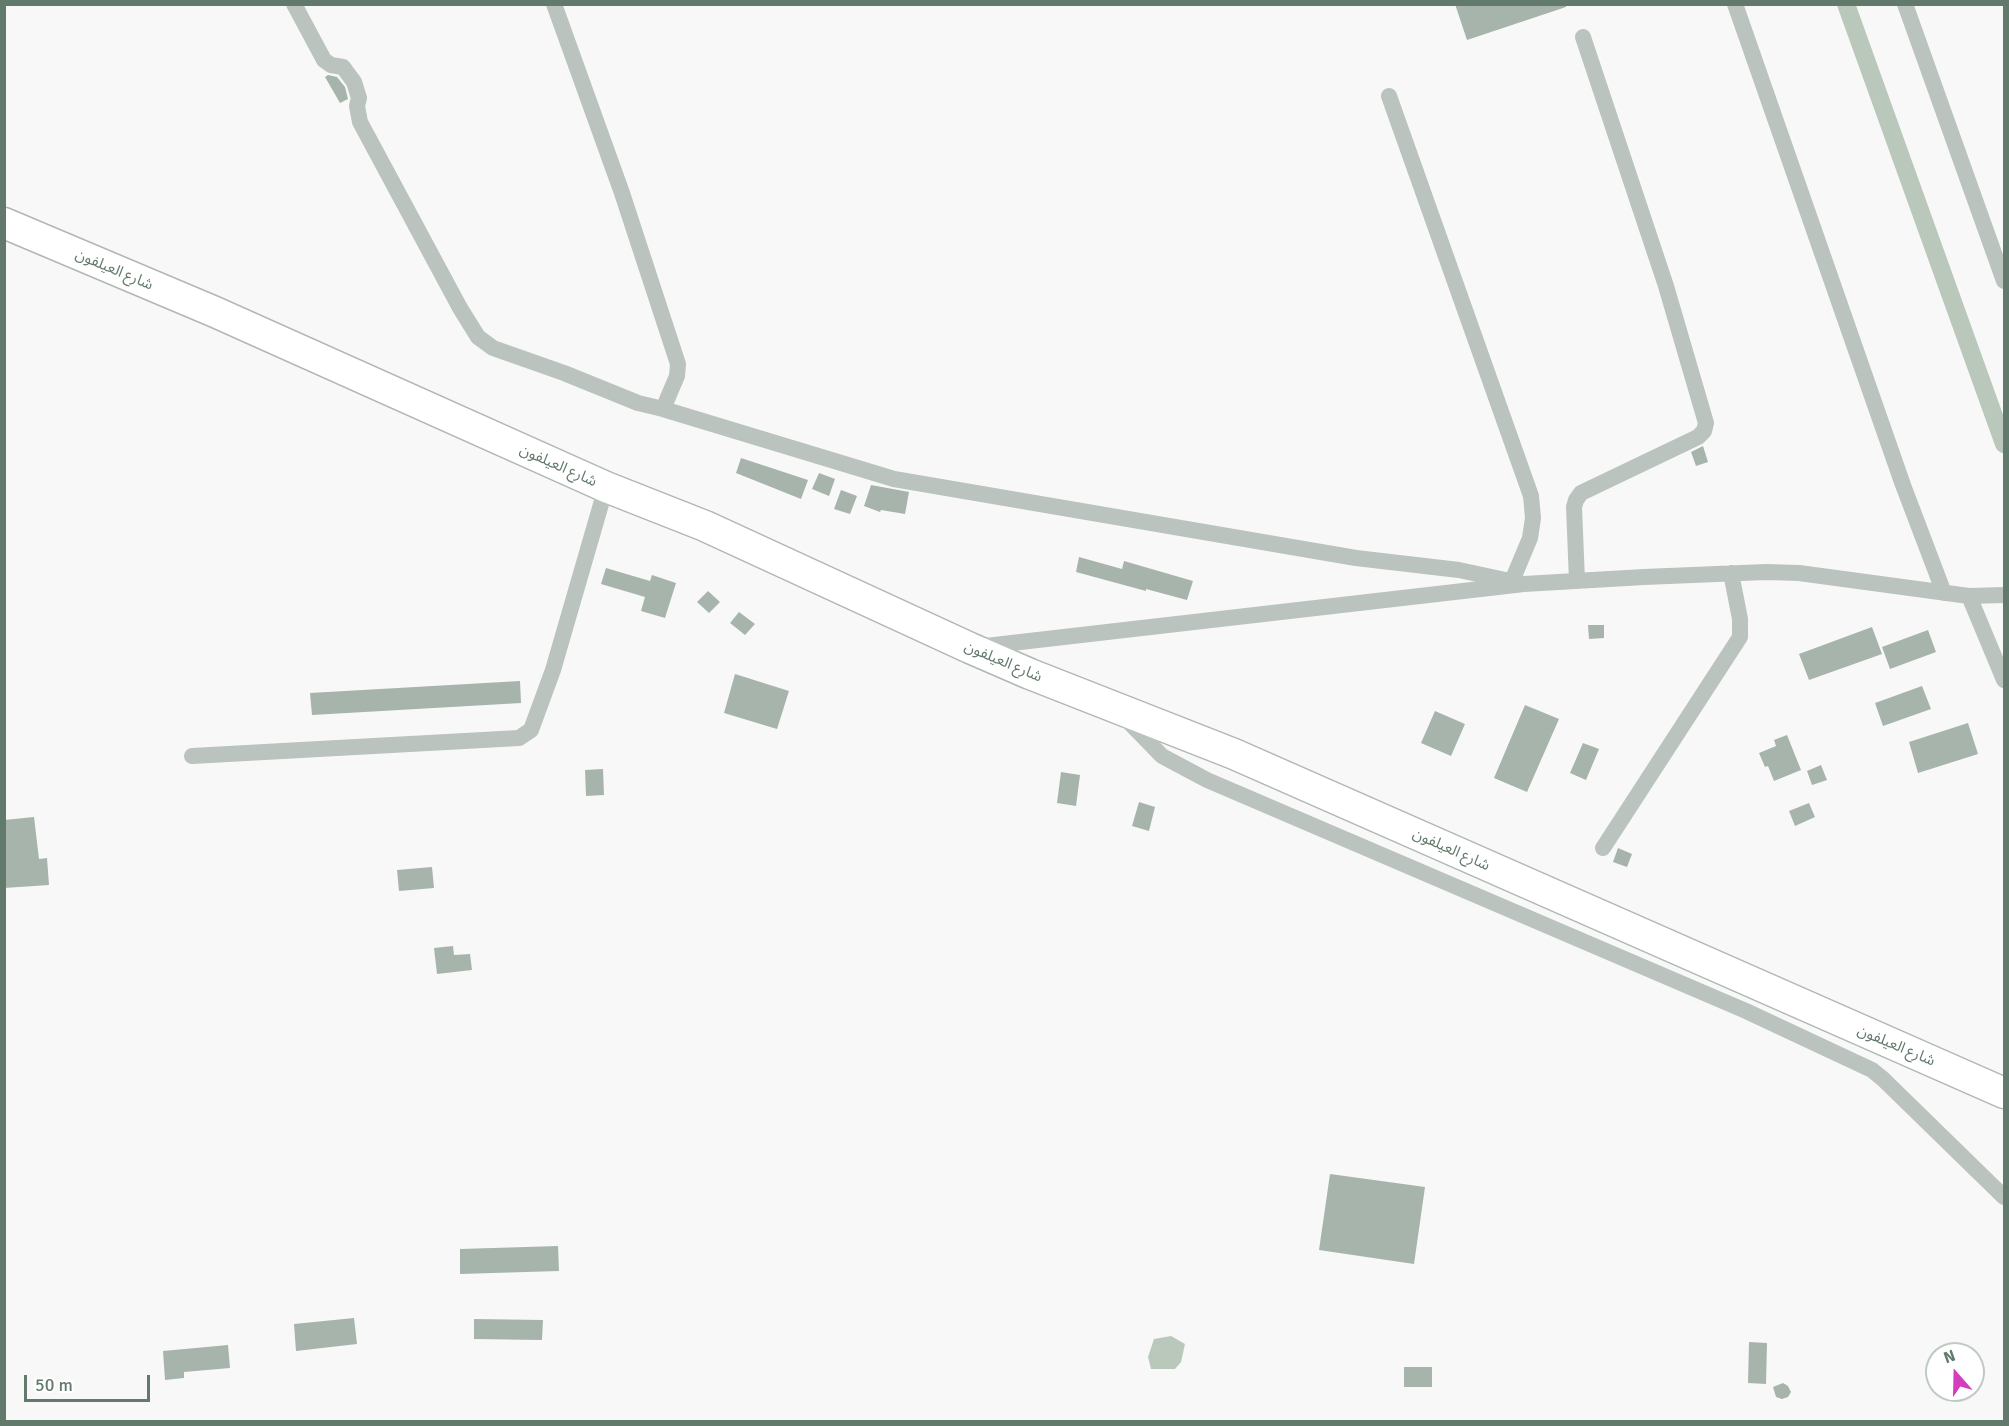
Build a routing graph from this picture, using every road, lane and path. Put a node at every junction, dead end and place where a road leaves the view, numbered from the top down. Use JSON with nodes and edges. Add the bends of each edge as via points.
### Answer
{"nodes":[{"id":1,"x":294,"y":4,"type":"edge"},
{"id":2,"x":554,"y":4,"type":"edge"},
{"id":3,"x":1735,"y":4,"type":"edge"},
{"id":4,"x":1905,"y":4,"type":"edge"},
{"id":5,"x":1583,"y":37,"type":"dead end"},
{"id":6,"x":1389,"y":96,"type":"dead end"},
{"id":7,"x":4,"y":223,"type":"edge"},
{"id":8,"x":2004,"y":281,"type":"edge"},
{"id":9,"x":663,"y":409,"type":"junction"},
{"id":10,"x":606,"y":487,"type":"junction"},
{"id":11,"x":1731,"y":573,"type":"junction"},
{"id":12,"x":1576,"y":581,"type":"junction"},
{"id":13,"x":1518,"y":583,"type":"junction"},
{"id":14,"x":1944,"y":593,"type":"junction"},
{"id":15,"x":2004,"y":595,"type":"edge"},
{"id":16,"x":1969,"y":596,"type":"junction"},
{"id":17,"x":970,"y":648,"type":"junction"},
{"id":18,"x":2004,"y":680,"type":"edge"},
{"id":19,"x":1114,"y":707,"type":"junction"},
{"id":20,"x":192,"y":756,"type":"dead end"},
{"id":21,"x":1604,"y":848,"type":"dead end"},
{"id":22,"x":2004,"y":1093,"type":"edge"},
{"id":23,"x":2004,"y":1197,"type":"edge"}],
"edges":[{"from":1,"to":9,"type":"street","via":[[324,60],[343,67],[354,82],[360,122],[478,337],[493,348]]},
{"from":2,"to":9,"type":"street","via":[[678,364]]},
{"from":3,"to":14,"type":"street"},
{"from":4,"to":8,"type":"street"},
{"from":5,"to":12,"type":"street","via":[[1666,286],[1706,423],[1698,437],[1581,493],[1574,507]]},
{"from":6,"to":13,"type":"street","via":[[1531,496],[1533,518]]},
{"from":7,"to":10,"type":"highway","name":"شارع العيلفون"},
{"from":9,"to":13,"type":"street","via":[[894,478],[1356,558],[1459,570]]},
{"from":10,"to":17,"type":"highway","name":"شارع العيلفون","via":[[705,526]]},
{"from":10,"to":20,"type":"street","via":[[553,670],[531,730],[519,738]]},
{"from":11,"to":12,"type":"street"},
{"from":11,"to":14,"type":"street","via":[[1799,573]]},
{"from":11,"to":21,"type":"street","via":[[1740,638]]},
{"from":12,"to":13,"type":"street"},
{"from":13,"to":17,"type":"street"},
{"from":14,"to":16,"type":"street"},
{"from":15,"to":16,"type":"street"},
{"from":16,"to":18,"type":"street"},
{"from":17,"to":19,"type":"highway","name":"شارع العيلفون"},
{"from":19,"to":22,"type":"highway","name":"شارع العيلفون","via":[[1234,754]]},
{"from":19,"to":23,"type":"street","via":[[1162,756],[1207,780],[1746,1011],[1872,1070]]}]}
